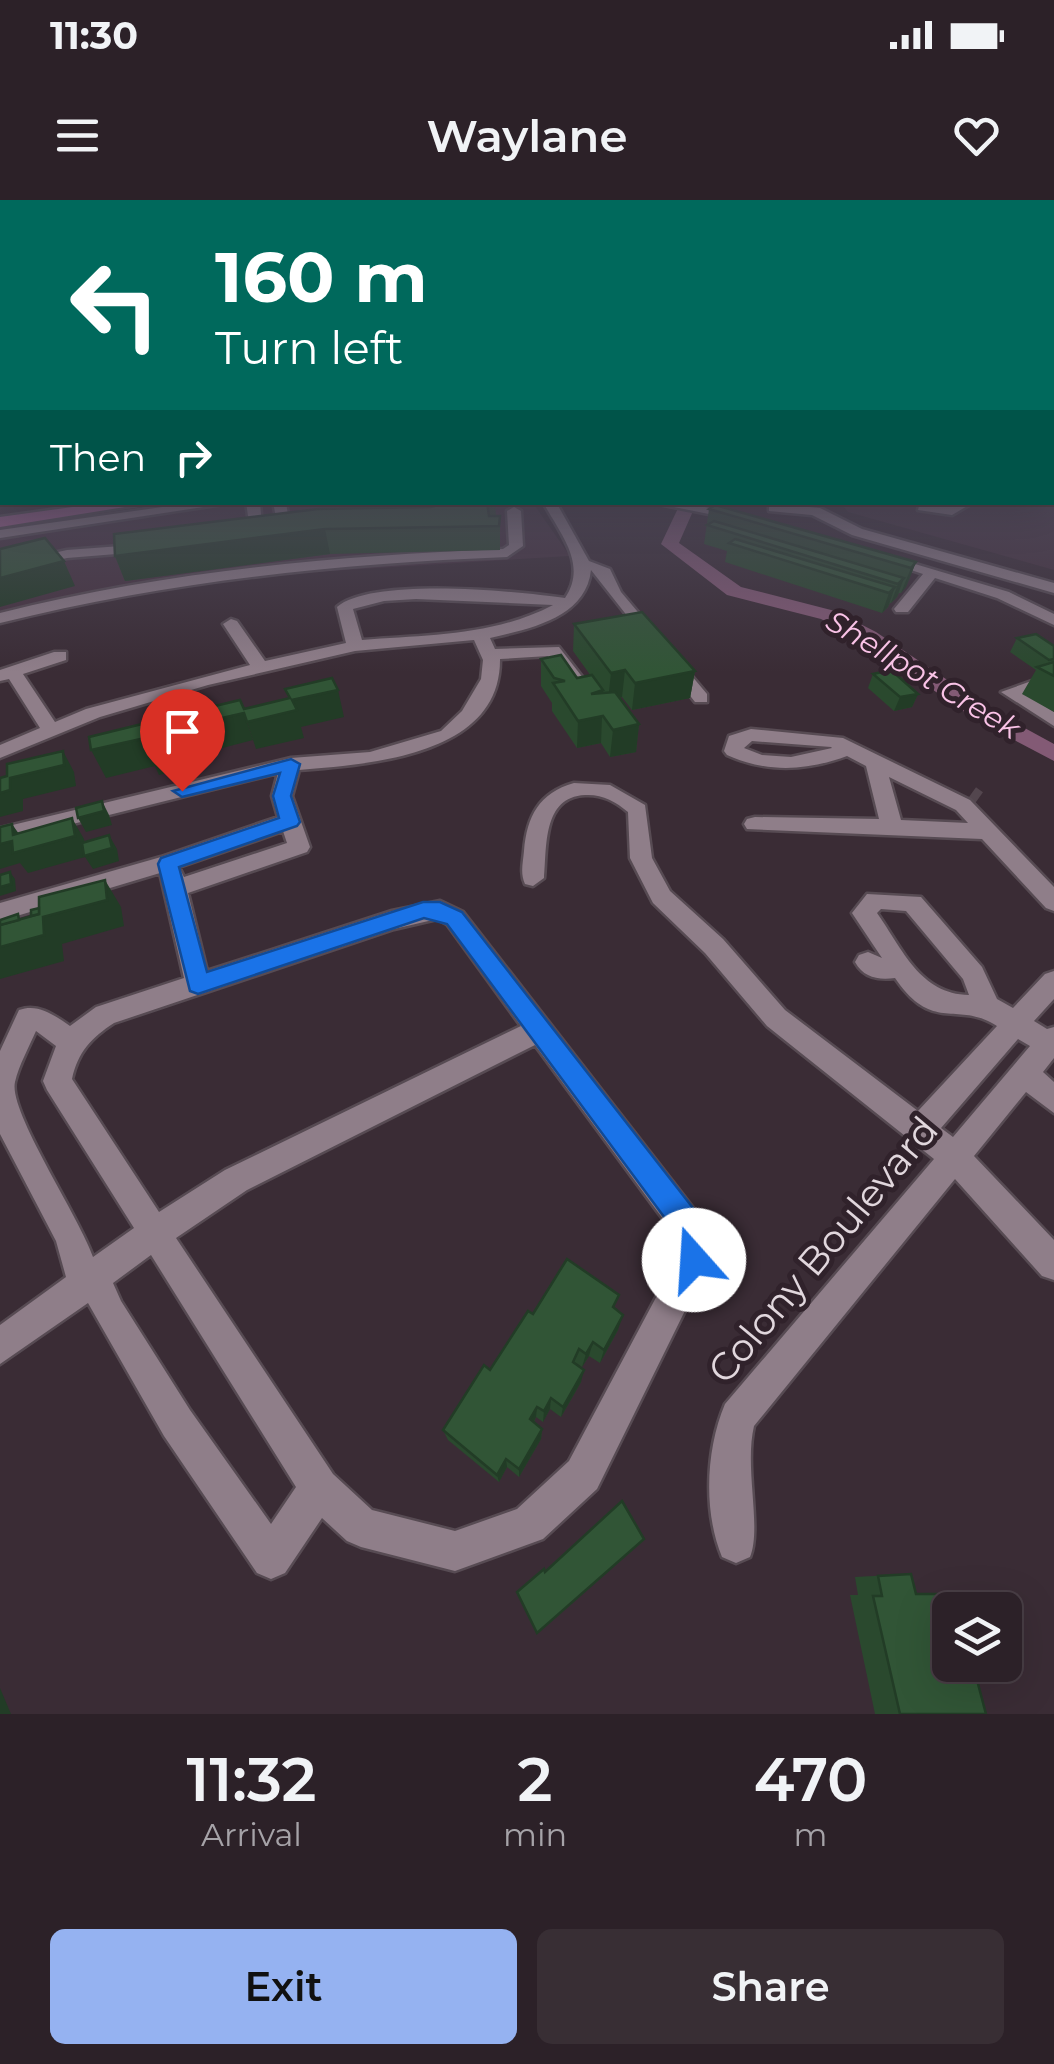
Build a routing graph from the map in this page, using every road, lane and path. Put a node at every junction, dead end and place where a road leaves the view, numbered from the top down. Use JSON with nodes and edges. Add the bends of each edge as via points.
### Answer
{"nodes":[{"id":1,"x":27,"y":530,"type":"edge"},
{"id":2,"x":72,"y":531,"type":"edge"},
{"id":3,"x":98,"y":531,"type":"edge"},
{"id":4,"x":123,"y":531,"type":"edge"},
{"id":5,"x":154,"y":531,"type":"edge"},
{"id":6,"x":252,"y":531,"type":"edge"},
{"id":7,"x":291,"y":531,"type":"edge"},
{"id":8,"x":515,"y":531,"type":"edge"},
{"id":9,"x":565,"y":531,"type":"edge"},
{"id":10,"x":854,"y":531,"type":"edge"},
{"id":11,"x":0,"y":536,"type":"edge"},
{"id":12,"x":838,"y":542,"type":"edge"},
{"id":13,"x":118,"y":549,"type":"junction"},
{"id":14,"x":95,"y":551,"type":"junction"},
{"id":15,"x":72,"y":553,"type":"junction"},
{"id":16,"x":48,"y":557,"type":"junction"},
{"id":17,"x":19,"y":564,"type":"junction"},
{"id":18,"x":584,"y":565,"type":"junction"},
{"id":19,"x":0,"y":569,"type":"edge"},
{"id":20,"x":933,"y":571,"type":"junction"},
{"id":21,"x":1054,"y":588,"type":"edge"},
{"id":22,"x":114,"y":589,"type":"junction"},
{"id":23,"x":95,"y":592,"type":"junction"},
{"id":24,"x":569,"y":603,"type":"junction"},
{"id":25,"x":1054,"y":604,"type":"edge"},
{"id":26,"x":902,"y":609,"type":"dead end"},
{"id":27,"x":1034,"y":610,"type":"junction"},
{"id":28,"x":0,"y":618,"type":"edge"},
{"id":29,"x":1054,"y":620,"type":"edge"},
{"id":30,"x":231,"y":624,"type":"dead end"},
{"id":31,"x":484,"y":644,"type":"junction"},
{"id":32,"x":355,"y":646,"type":"junction"},
{"id":33,"x":60,"y":656,"type":"dead end"},
{"id":34,"x":261,"y":668,"type":"junction"},
{"id":35,"x":6,"y":674,"type":"edge"},
{"id":36,"x":1054,"y":678,"type":"edge"},
{"id":37,"x":584,"y":691,"type":"edge"},
{"id":38,"x":701,"y":698,"type":"dead end"},
{"id":39,"x":1054,"y":720,"type":"edge"},
{"id":40,"x":51,"y":730,"type":"junction"},
{"id":41,"x":848,"y":748,"type":"dead end"},
{"id":42,"x":0,"y":752,"type":"edge"},
{"id":43,"x":875,"y":761,"type":"junction"},
{"id":44,"x":291,"y":764,"type":"junction"},
{"id":45,"x":290,"y":822,"type":"junction"},
{"id":46,"x":755,"y":824,"type":"dead end"},
{"id":47,"x":891,"y":824,"type":"junction"},
{"id":48,"x":990,"y":832,"type":"junction"},
{"id":49,"x":0,"y":835,"type":"edge"},
{"id":50,"x":168,"y":864,"type":"junction"},
{"id":51,"x":533,"y":878,"type":"dead end"},
{"id":52,"x":175,"y":888,"type":"junction"},
{"id":53,"x":1054,"y":902,"type":"edge"},
{"id":54,"x":0,"y":912,"type":"edge"},
{"id":55,"x":1054,"y":981,"type":"edge"},
{"id":56,"x":198,"y":984,"type":"junction"},
{"id":57,"x":987,"y":1006,"type":"junction"},
{"id":58,"x":1016,"y":1024,"type":"junction"},
{"id":59,"x":540,"y":1030,"type":"junction"},
{"id":60,"x":1051,"y":1041,"type":"edge"},
{"id":61,"x":71,"y":1042,"type":"junction"},
{"id":62,"x":1025,"y":1073,"type":"junction"},
{"id":63,"x":0,"y":1085,"type":"edge"},
{"id":64,"x":1054,"y":1100,"type":"edge"},
{"id":65,"x":920,"y":1130,"type":"junction"},
{"id":66,"x":954,"y":1156,"type":"junction"},
{"id":67,"x":153,"y":1234,"type":"junction"},
{"id":68,"x":1054,"y":1264,"type":"edge"},
{"id":69,"x":90,"y":1283,"type":"junction"},
{"id":70,"x":0,"y":1346,"type":"edge"},
{"id":71,"x":318,"y":1488,"type":"junction"},
{"id":72,"x":736,"y":1543,"type":"dead end"}],
"edges":[{"from":1,"to":16,"type":"street"},
{"from":2,"to":15,"type":"street"},
{"from":3,"to":14,"type":"street"},
{"from":4,"to":13,"type":"street"},
{"from":5,"to":13,"type":"street","via":[[157,547]]},
{"from":6,"to":7,"type":"street","via":[[252,537]]},
{"from":8,"to":22,"type":"street","via":[[516,546],[507,554],[326,559]]},
{"from":9,"to":18,"type":"street"},
{"from":10,"to":21,"type":"street"},
{"from":11,"to":17,"type":"street"},
{"from":12,"to":20,"type":"street","via":[[866,556]]},
{"from":13,"to":14,"type":"street"},
{"from":13,"to":22,"type":"street"},
{"from":14,"to":15,"type":"street"},
{"from":15,"to":16,"type":"street"},
{"from":15,"to":23,"type":"street","via":[[91,574]]},
{"from":16,"to":17,"type":"street"},
{"from":17,"to":19,"type":"street"},
{"from":18,"to":24,"type":"street","via":[[582,584]]},
{"from":18,"to":38,"type":"street","via":[[606,572],[614,593]]},
{"from":20,"to":26,"type":"street"},
{"from":20,"to":27,"type":"street"},
{"from":22,"to":23,"type":"street"},
{"from":23,"to":28,"type":"street"},
{"from":24,"to":31,"type":"street"},
{"from":24,"to":32,"type":"street","via":[[362,596],[345,607]]},
{"from":25,"to":27,"type":"street"},
{"from":27,"to":29,"type":"street"},
{"from":30,"to":34,"type":"street"},
{"from":31,"to":32,"type":"street"},
{"from":31,"to":37,"type":"street","via":[[552,651]]},
{"from":31,"to":44,"type":"street","via":[[492,670],[486,689],[448,735],[371,758]]},
{"from":32,"to":34,"type":"street"},
{"from":33,"to":35,"type":"street"},
{"from":34,"to":40,"type":"street"},
{"from":35,"to":40,"type":"street"},
{"from":36,"to":39,"type":"street","via":[[1010,692]]},
{"from":40,"to":42,"type":"street"},
{"from":41,"to":43,"type":"street"},
{"from":43,"to":47,"type":"street"},
{"from":43,"to":48,"type":"street","via":[[973,804]]},
{"from":44,"to":45,"type":"street","via":[[282,796]]},
{"from":44,"to":49,"type":"street"},
{"from":45,"to":50,"type":"street"},
{"from":45,"to":52,"type":"street","via":[[299,847]]},
{"from":46,"to":47,"type":"street"},
{"from":47,"to":48,"type":"street"},
{"from":48,"to":53,"type":"street"},
{"from":50,"to":52,"type":"street"},
{"from":50,"to":54,"type":"street"},
{"from":51,"to":65,"type":"street","via":[[542,816],[556,798],[590,788],[626,798],[638,810],[641,858],[661,897],[776,1018]]},
{"from":52,"to":56,"type":"street"},
{"from":55,"to":58,"type":"street"},
{"from":56,"to":59,"type":"street","via":[[440,910],[454,918]]},
{"from":56,"to":61,"type":"street","via":[[105,1015]]},
{"from":57,"to":57,"type":"street","via":[[973,974],[913,903],[875,900],[864,913],[880,970],[900,966],[941,1004]]},
{"from":57,"to":58,"type":"street"},
{"from":58,"to":60,"type":"street"},
{"from":58,"to":65,"type":"street"},
{"from":59,"to":67,"type":"street","via":[[236,1180]]},
{"from":59,"to":71,"type":"street","via":[[689,1228],[694,1260],[680,1293],[583,1475],[529,1525],[455,1552],[360,1526]]},
{"from":60,"to":62,"type":"street","name":"Colony Boulevard"},
{"from":61,"to":63,"type":"street","via":[[28,1018]]},
{"from":61,"to":67,"type":"street","via":[[57,1080]]},
{"from":62,"to":64,"type":"street"},
{"from":62,"to":66,"type":"street","name":"Colony Boulevard"},
{"from":63,"to":69,"type":"street","via":[[2,1109]]},
{"from":65,"to":66,"type":"street"},
{"from":66,"to":68,"type":"street"},
{"from":66,"to":72,"type":"street","name":"Colony Boulevard","via":[[738,1416],[728,1482]]},
{"from":67,"to":69,"type":"street"},
{"from":67,"to":71,"type":"street"},
{"from":69,"to":70,"type":"street"},
{"from":69,"to":71,"type":"street","via":[[272,1559]]}]}
